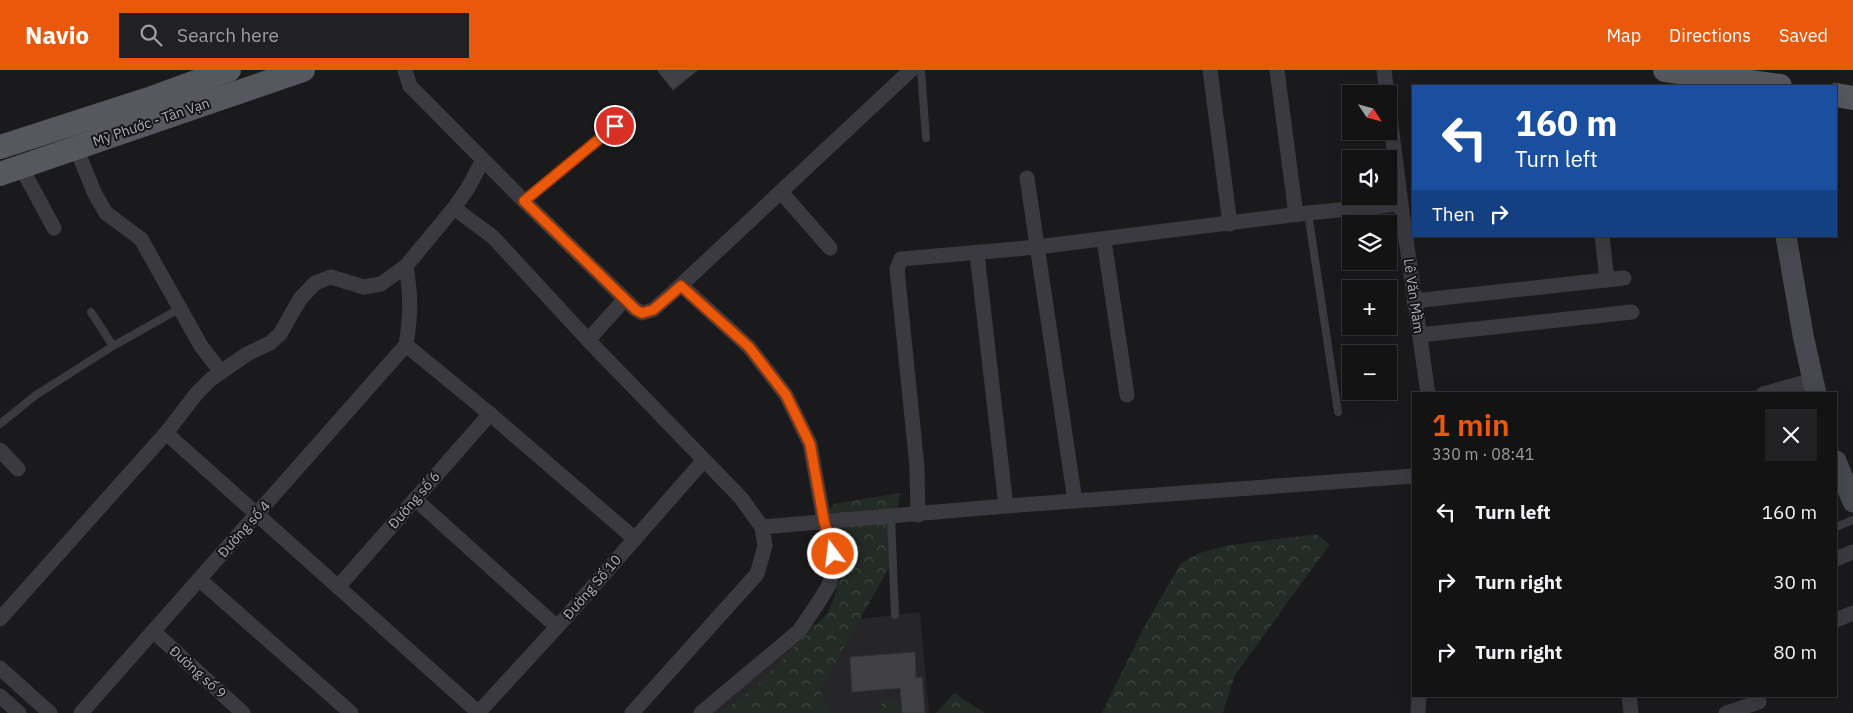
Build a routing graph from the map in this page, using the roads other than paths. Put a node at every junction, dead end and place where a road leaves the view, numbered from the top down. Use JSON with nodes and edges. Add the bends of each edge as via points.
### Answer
{"nodes":[{"id":1,"x":229,"y":70,"type":"edge"},
{"id":2,"x":302,"y":70,"type":"edge"},
{"id":3,"x":405,"y":70,"type":"edge"},
{"id":4,"x":912,"y":70,"type":"edge"},
{"id":5,"x":921,"y":70,"type":"edge"},
{"id":6,"x":1210,"y":70,"type":"edge"},
{"id":7,"x":1276,"y":70,"type":"edge"},
{"id":8,"x":1384,"y":70,"type":"edge"},
{"id":9,"x":1665,"y":70,"type":"edge"},
{"id":10,"x":1767,"y":82,"type":"edge"},
{"id":11,"x":1386,"y":85,"type":"edge"},
{"id":12,"x":1837,"y":95,"type":"edge"},
{"id":13,"x":1853,"y":98,"type":"edge"},
{"id":14,"x":630,"y":114,"type":"dead end"},
{"id":15,"x":926,"y":138,"type":"dead end"},
{"id":16,"x":1393,"y":140,"type":"edge"},
{"id":17,"x":0,"y":147,"type":"edge"},
{"id":18,"x":76,"y":148,"type":"junction"},
{"id":19,"x":482,"y":160,"type":"junction"},
{"id":20,"x":10,"y":171,"type":"edge"},
{"id":21,"x":1026,"y":178,"type":"dead end"},
{"id":22,"x":781,"y":192,"type":"junction"},
{"id":23,"x":524,"y":201,"type":"junction"},
{"id":24,"x":1400,"y":204,"type":"junction"},
{"id":25,"x":454,"y":208,"type":"junction"},
{"id":26,"x":1302,"y":214,"type":"junction"},
{"id":27,"x":1230,"y":224,"type":"junction"},
{"id":28,"x":54,"y":228,"type":"dead end"},
{"id":29,"x":1602,"y":237,"type":"edge"},
{"id":30,"x":1786,"y":237,"type":"edge"},
{"id":31,"x":1104,"y":240,"type":"junction"},
{"id":32,"x":1037,"y":247,"type":"junction"},
{"id":33,"x":830,"y":248,"type":"dead end"},
{"id":34,"x":977,"y":254,"type":"junction"},
{"id":35,"x":406,"y":266,"type":"junction"},
{"id":36,"x":1624,"y":278,"type":"dead end"},
{"id":37,"x":1607,"y":280,"type":"junction"},
{"id":38,"x":681,"y":286,"type":"junction"},
{"id":39,"x":625,"y":299,"type":"junction"},
{"id":40,"x":1414,"y":301,"type":"junction"},
{"id":41,"x":179,"y":309,"type":"junction"},
{"id":42,"x":91,"y":312,"type":"dead end"},
{"id":43,"x":1632,"y":312,"type":"dead end"},
{"id":44,"x":1420,"y":335,"type":"junction"},
{"id":45,"x":588,"y":340,"type":"junction"},
{"id":46,"x":406,"y":345,"type":"junction"},
{"id":47,"x":113,"y":346,"type":"junction"},
{"id":48,"x":221,"y":372,"type":"junction"},
{"id":49,"x":1815,"y":387,"type":"edge"},
{"id":50,"x":1428,"y":392,"type":"edge"},
{"id":51,"x":1778,"y":392,"type":"edge"},
{"id":52,"x":1127,"y":395,"type":"dead end"},
{"id":53,"x":1338,"y":412,"type":"dead end"},
{"id":54,"x":490,"y":414,"type":"junction"},
{"id":55,"x":0,"y":424,"type":"edge"},
{"id":56,"x":166,"y":433,"type":"junction"},
{"id":57,"x":0,"y":450,"type":"edge"},
{"id":58,"x":704,"y":460,"type":"junction"},
{"id":59,"x":1837,"y":463,"type":"edge"},
{"id":60,"x":18,"y":469,"type":"dead end"},
{"id":61,"x":1412,"y":476,"type":"edge"},
{"id":62,"x":415,"y":499,"type":"junction"},
{"id":63,"x":1074,"y":501,"type":"junction"},
{"id":64,"x":1853,"y":502,"type":"edge"},
{"id":65,"x":1006,"y":506,"type":"junction"},
{"id":66,"x":257,"y":515,"type":"junction"},
{"id":67,"x":918,"y":515,"type":"junction"},
{"id":68,"x":891,"y":517,"type":"junction"},
{"id":69,"x":1853,"y":520,"type":"edge"},
{"id":70,"x":824,"y":521,"type":"junction"},
{"id":71,"x":762,"y":527,"type":"junction"},
{"id":72,"x":1837,"y":527,"type":"edge"},
{"id":73,"x":635,"y":539,"type":"junction"},
{"id":74,"x":1853,"y":552,"type":"edge"},
{"id":75,"x":1837,"y":559,"type":"edge"},
{"id":76,"x":200,"y":580,"type":"junction"},
{"id":77,"x":338,"y":587,"type":"junction"},
{"id":78,"x":1853,"y":613,"type":"edge"},
{"id":79,"x":895,"y":615,"type":"dead end"},
{"id":80,"x":0,"y":619,"type":"edge"},
{"id":81,"x":1837,"y":620,"type":"edge"},
{"id":82,"x":557,"y":627,"type":"junction"},
{"id":83,"x":153,"y":631,"type":"junction"},
{"id":84,"x":0,"y":668,"type":"edge"},
{"id":85,"x":0,"y":696,"type":"edge"},
{"id":86,"x":1419,"y":697,"type":"edge"},
{"id":87,"x":1629,"y":697,"type":"edge"},
{"id":88,"x":1760,"y":704,"type":"edge"},
{"id":89,"x":19,"y":713,"type":"edge"},
{"id":90,"x":50,"y":713,"type":"edge"},
{"id":91,"x":82,"y":713,"type":"edge"},
{"id":92,"x":243,"y":713,"type":"edge"},
{"id":93,"x":351,"y":713,"type":"edge"},
{"id":94,"x":478,"y":713,"type":"edge"},
{"id":95,"x":632,"y":713,"type":"edge"},
{"id":96,"x":701,"y":713,"type":"edge"},
{"id":97,"x":1418,"y":713,"type":"edge"},
{"id":98,"x":1631,"y":713,"type":"edge"},
{"id":99,"x":1726,"y":713,"type":"edge"}],
"edges":[{"from":1,"to":17,"type":"main road","name":"Mỹ Phước - Tân Vạn"},
{"from":2,"to":18,"type":"main road","name":"Mỹ Phước - Tân Vạn"},
{"from":3,"to":19,"type":"street","via":[[410,86]]},
{"from":4,"to":22,"type":"street"},
{"from":5,"to":15,"type":"lane"},
{"from":6,"to":27,"type":"street"},
{"from":7,"to":26,"type":"street"},
{"from":8,"to":11,"type":"street"},
{"from":9,"to":10,"type":"main road"},
{"from":12,"to":13,"type":"main road"},
{"from":14,"to":23,"type":"lane"},
{"from":16,"to":24,"type":"street","name":"Lê Văn Mầm"},
{"from":18,"to":20,"type":"main road","name":"Mỹ Phước - Tân Vạn"},
{"from":18,"to":41,"type":"street","via":[[106,213],[141,239]]},
{"from":19,"to":23,"type":"street"},
{"from":19,"to":25,"type":"street"},
{"from":20,"to":28,"type":"street"},
{"from":21,"to":32,"type":"street"},
{"from":22,"to":33,"type":"street"},
{"from":22,"to":38,"type":"street"},
{"from":23,"to":39,"type":"street"},
{"from":24,"to":26,"type":"street"},
{"from":24,"to":40,"type":"street","name":"Lê Văn Mầm"},
{"from":25,"to":35,"type":"street"},
{"from":25,"to":45,"type":"street","via":[[493,237]]},
{"from":26,"to":27,"type":"street"},
{"from":26,"to":53,"type":"lane"},
{"from":27,"to":31,"type":"street"},
{"from":29,"to":37,"type":"street"},
{"from":30,"to":49,"type":"main road"},
{"from":31,"to":32,"type":"street"},
{"from":31,"to":52,"type":"street"},
{"from":32,"to":34,"type":"street"},
{"from":32,"to":63,"type":"street"},
{"from":34,"to":65,"type":"street"},
{"from":34,"to":67,"type":"street","via":[[901,259],[897,268],[918,467]]},
{"from":35,"to":46,"type":"street","via":[[411,299]]},
{"from":35,"to":48,"type":"street","via":[[381,284],[364,287],[331,277],[315,283],[300,299],[275,339]]},
{"from":36,"to":37,"type":"street"},
{"from":37,"to":40,"type":"street"},
{"from":38,"to":39,"type":"street","via":[[653,310],[642,313]]},
{"from":38,"to":70,"type":"street","via":[[749,347],[786,395],[810,444]]},
{"from":39,"to":45,"type":"street"},
{"from":40,"to":44,"type":"street","name":"Lê Văn Mầm"},
{"from":41,"to":47,"type":"lane"},
{"from":41,"to":48,"type":"street"},
{"from":42,"to":47,"type":"lane"},
{"from":43,"to":44,"type":"street"},
{"from":44,"to":50,"type":"street","name":"Lê Văn Mầm"},
{"from":45,"to":58,"type":"street"},
{"from":46,"to":54,"type":"street"},
{"from":46,"to":66,"type":"street","name":"Đường số 4"},
{"from":47,"to":55,"type":"lane","via":[[36,395]]},
{"from":48,"to":56,"type":"street","via":[[198,392]]},
{"from":49,"to":51,"type":"street"},
{"from":54,"to":62,"type":"street","name":"Đường số 6"},
{"from":54,"to":73,"type":"street"},
{"from":56,"to":66,"type":"street"},
{"from":56,"to":80,"type":"street"},
{"from":57,"to":60,"type":"street"},
{"from":58,"to":71,"type":"street","via":[[746,503]]},
{"from":58,"to":73,"type":"street","name":"Đường Số 10"},
{"from":59,"to":64,"type":"main road"},
{"from":61,"to":63,"type":"street"},
{"from":62,"to":77,"type":"street","name":"Đường số 6"},
{"from":62,"to":82,"type":"street"},
{"from":63,"to":65,"type":"street"},
{"from":65,"to":67,"type":"street"},
{"from":66,"to":76,"type":"street","name":"Đường số 4"},
{"from":66,"to":77,"type":"street"},
{"from":67,"to":68,"type":"street"},
{"from":68,"to":70,"type":"street"},
{"from":68,"to":79,"type":"lane"},
{"from":69,"to":72,"type":"lane"},
{"from":70,"to":71,"type":"street"},
{"from":70,"to":96,"type":"street","via":[[833,554],[829,585],[820,600],[799,631]]},
{"from":71,"to":95,"type":"street","via":[[765,546],[757,574]]},
{"from":73,"to":82,"type":"street","name":"Đường Số 10"},
{"from":74,"to":75,"type":"street"},
{"from":76,"to":83,"type":"street","name":"Đường số 4"},
{"from":76,"to":93,"type":"street"},
{"from":77,"to":94,"type":"street"},
{"from":78,"to":81,"type":"street"},
{"from":82,"to":94,"type":"street","name":"Đường Số 10"},
{"from":83,"to":91,"type":"street","name":"Đường số 4"},
{"from":83,"to":92,"type":"street","name":"Đường số 9"},
{"from":84,"to":90,"type":"street"},
{"from":85,"to":89,"type":"street"},
{"from":86,"to":97,"type":"street"},
{"from":87,"to":98,"type":"street"},
{"from":88,"to":99,"type":"street"}]}
